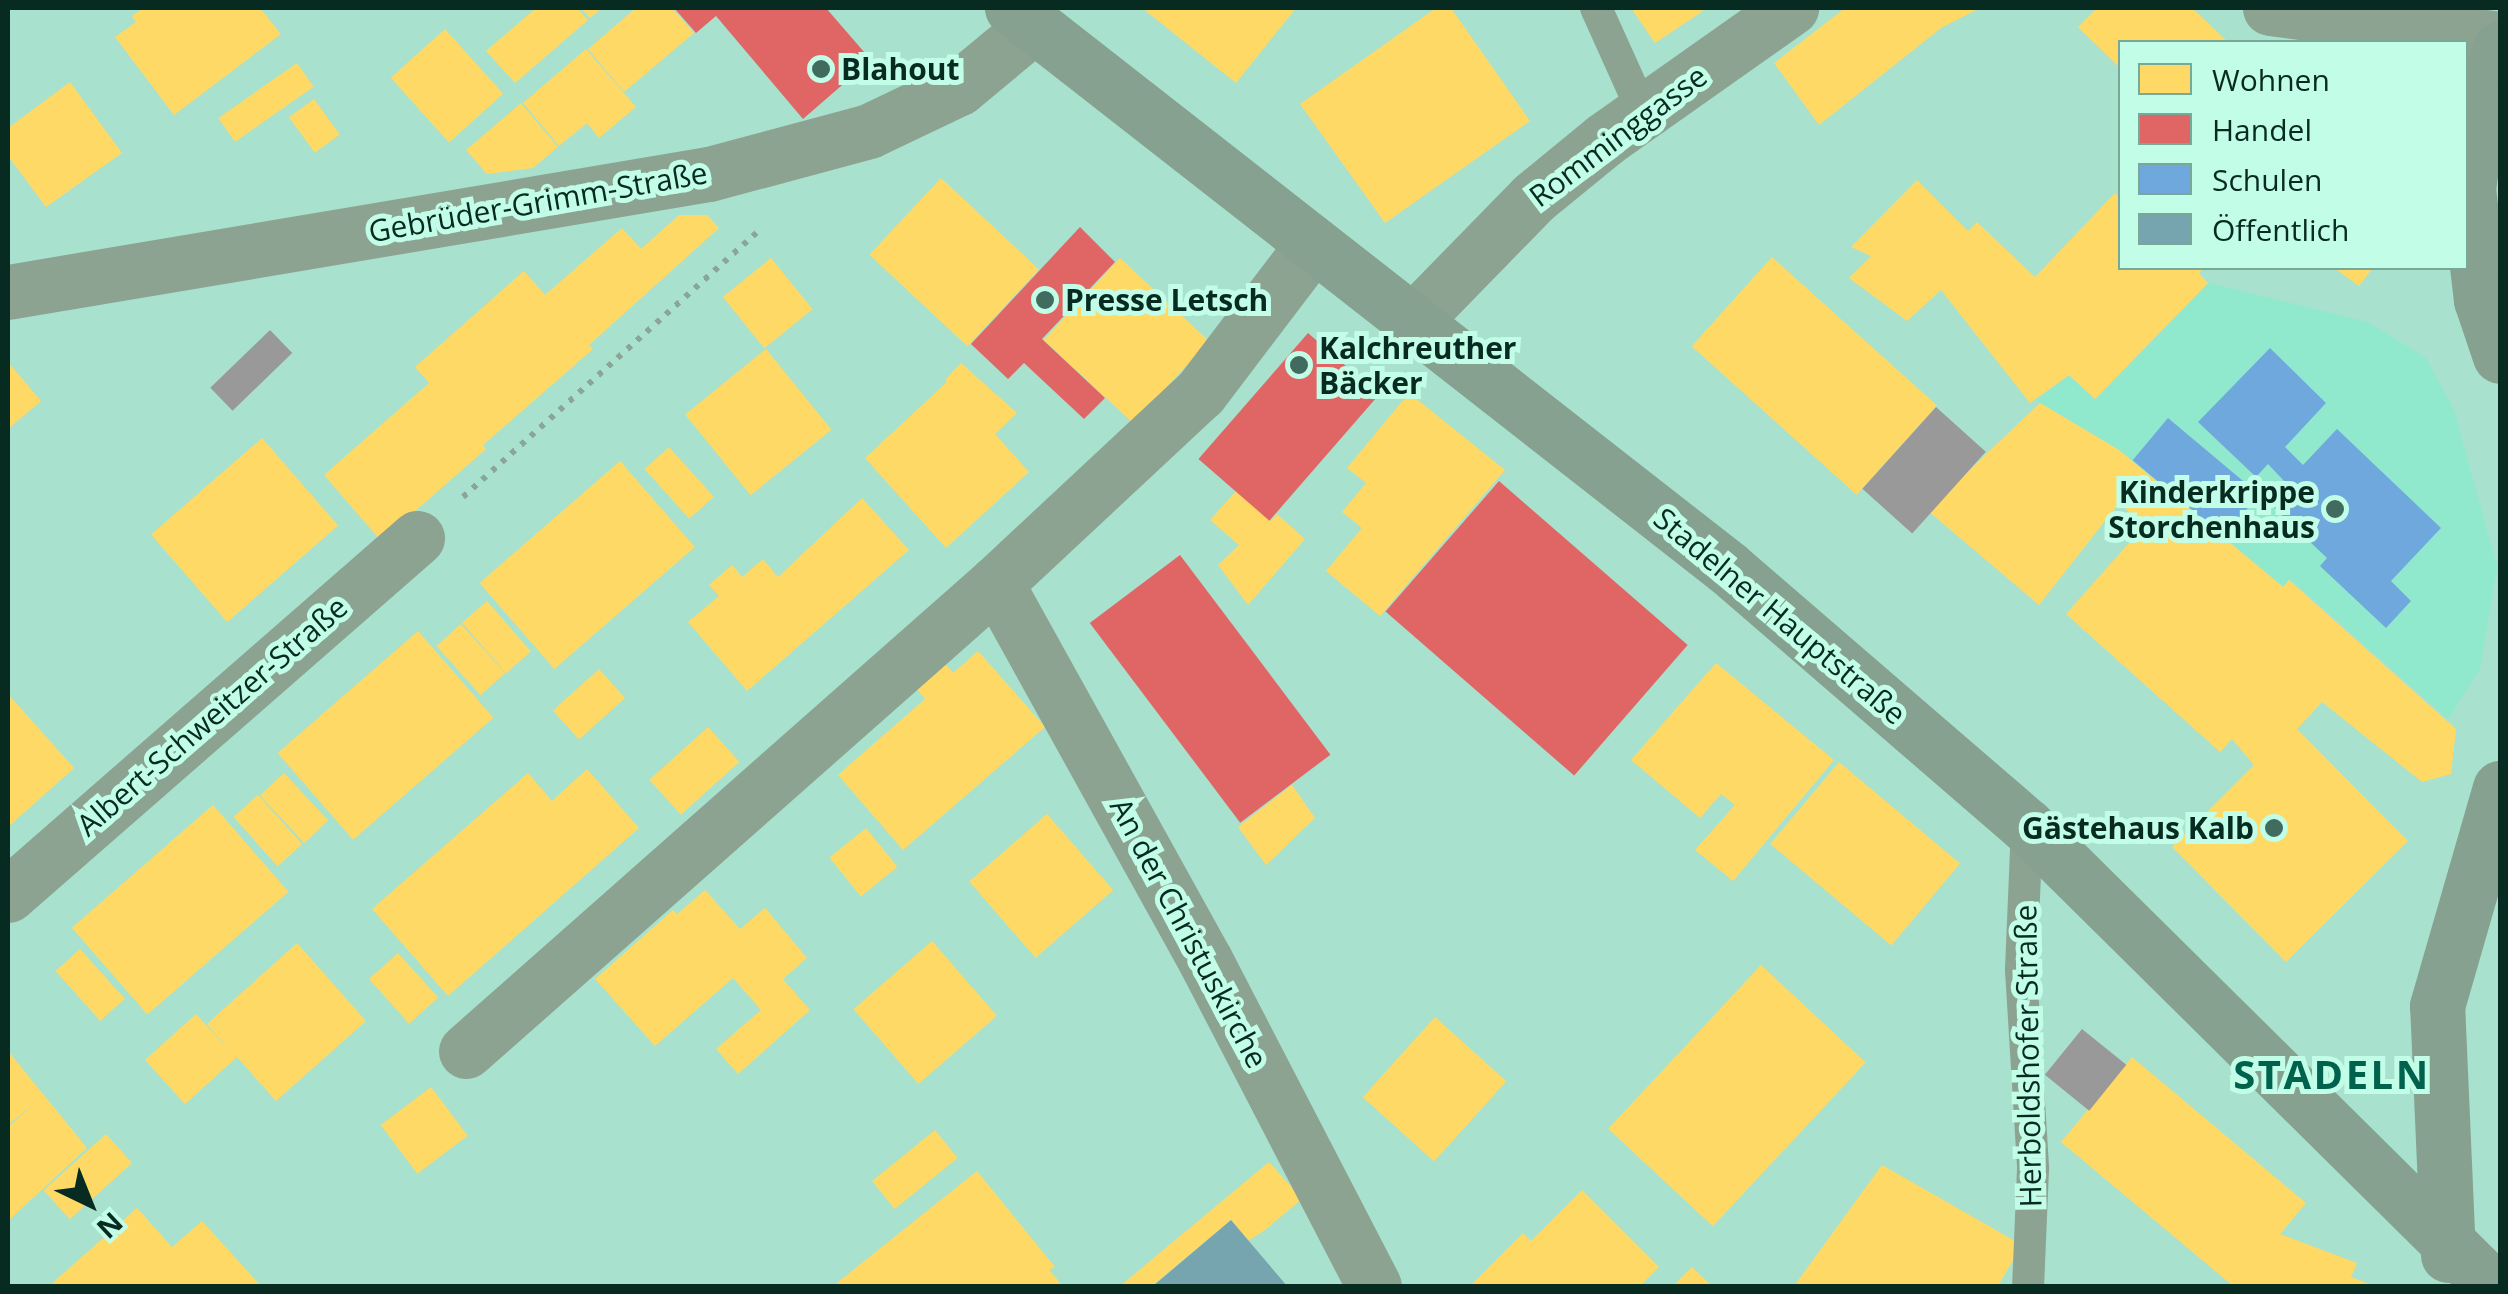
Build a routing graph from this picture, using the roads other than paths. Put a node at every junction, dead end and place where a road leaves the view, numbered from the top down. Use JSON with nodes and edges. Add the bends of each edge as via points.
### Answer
{"nodes":[{"id":1,"x":1596,"y":8,"type":"edge"},
{"id":2,"x":1791,"y":8,"type":"edge"},
{"id":3,"x":1024,"y":16,"type":"edge"},
{"id":4,"x":2281,"y":20,"type":"edge"},
{"id":5,"x":2500,"y":39,"type":"edge"},
{"id":6,"x":2500,"y":48,"type":"edge"},
{"id":7,"x":1643,"y":112,"type":"junction"},
{"id":8,"x":2470,"y":240,"type":"edge"},
{"id":9,"x":1314,"y":244,"type":"junction"},
{"id":10,"x":8,"y":292,"type":"edge"},
{"id":11,"x":1414,"y":320,"type":"junction"},
{"id":12,"x":2500,"y":356,"type":"edge"},
{"id":13,"x":417,"y":538,"type":"road end"},
{"id":14,"x":996,"y":583,"type":"junction"},
{"id":15,"x":2500,"y":788,"type":"edge"},
{"id":16,"x":2027,"y":826,"type":"junction"},
{"id":17,"x":8,"y":895,"type":"edge"},
{"id":18,"x":466,"y":1051,"type":"dead end"},
{"id":19,"x":2448,"y":1262,"type":"edge"},
{"id":20,"x":1374,"y":1286,"type":"edge"},
{"id":21,"x":2028,"y":1286,"type":"edge"},
{"id":22,"x":2492,"y":1286,"type":"edge"}],
"edges":[{"from":1,"to":7,"type":"lane"},
{"from":2,"to":7,"type":"street","name":"Romminggasse"},
{"from":3,"to":9,"type":"main road","name":"Stadelner Hauptstraße"},
{"from":3,"to":10,"type":"street","name":"Gebrüder-Grimm-Straße","via":[[959,88],[869,131],[709,174]]},
{"from":4,"to":5,"type":"street"},
{"from":6,"to":8,"type":"main road","via":[[2480,108],[2468,188]]},
{"from":7,"to":11,"type":"street","name":"Romminggasse","via":[[1533,198]]},
{"from":8,"to":12,"type":"main road"},
{"from":9,"to":11,"type":"main road","name":"Stadelner Hauptstraße"},
{"from":9,"to":14,"type":"street","via":[[1200,392]]},
{"from":11,"to":16,"type":"main road","name":"Stadelner Hauptstraße","via":[[1728,568]]},
{"from":13,"to":17,"type":"street","name":"Albert-Schweitzer-Straße"},
{"from":14,"to":18,"type":"street"},
{"from":14,"to":20,"type":"street","name":"An der Christuskirche","via":[[1206,960]]},
{"from":15,"to":19,"type":"main road","via":[[2437,1006]]},
{"from":16,"to":19,"type":"main road","name":"Stadelner Hauptstraße"},
{"from":16,"to":21,"type":"lane","name":"Herboldshofer Straße","via":[[2021,970],[2033,1170]]},
{"from":19,"to":22,"type":"main road","name":"Stadelner Hauptstraße"}]}
